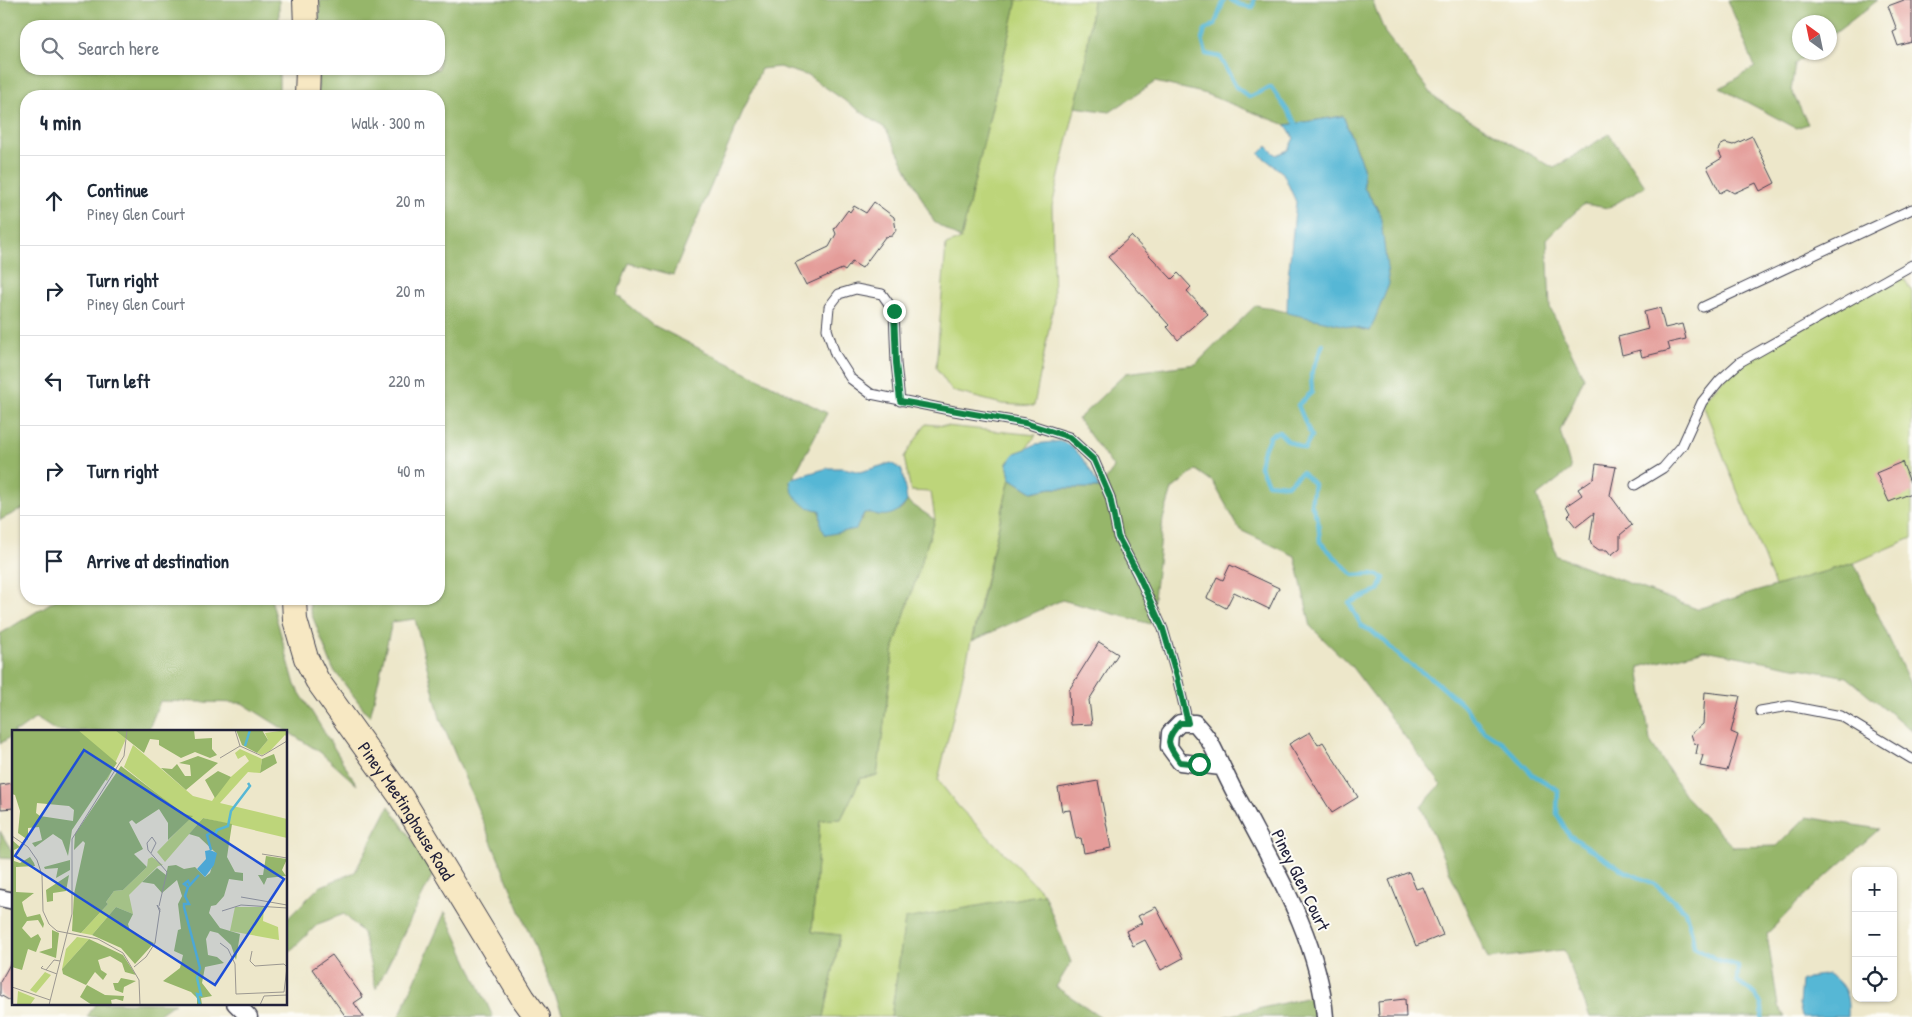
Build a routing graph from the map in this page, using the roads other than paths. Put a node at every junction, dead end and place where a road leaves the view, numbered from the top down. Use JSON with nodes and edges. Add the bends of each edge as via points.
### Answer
{"nodes":[{"id":1,"x":305,"y":0,"type":"edge"},
{"id":2,"x":306,"y":20,"type":"edge"},
{"id":3,"x":308,"y":75,"type":"edge"},
{"id":4,"x":307,"y":90,"type":"edge"},
{"id":5,"x":1912,"y":209,"type":"edge"},
{"id":6,"x":1912,"y":265,"type":"edge"},
{"id":7,"x":1703,"y":307,"type":"dead end"},
{"id":8,"x":900,"y":401,"type":"junction"},
{"id":9,"x":1635,"y":485,"type":"dead end"},
{"id":10,"x":294,"y":605,"type":"edge"},
{"id":11,"x":1760,"y":711,"type":"dead end"},
{"id":12,"x":1188,"y":723,"type":"junction"},
{"id":13,"x":1912,"y":759,"type":"edge"},
{"id":14,"x":1221,"y":767,"type":"junction"},
{"id":15,"x":236,"y":1004,"type":"edge"},
{"id":16,"x":248,"y":1017,"type":"edge"},
{"id":17,"x":537,"y":1017,"type":"edge"},
{"id":18,"x":1325,"y":1017,"type":"edge"}],
"edges":[{"from":1,"to":2,"type":"main road"},
{"from":3,"to":4,"type":"main road"},
{"from":5,"to":7,"type":"lane"},
{"from":6,"to":9,"type":"lane","via":[[1740,362],[1702,402],[1682,446],[1664,468]]},
{"from":8,"to":8,"type":"lane","via":[[871,394],[850,379],[835,354],[827,329],[829,307],[839,294],[856,289],[882,294],[894,311]]},
{"from":8,"to":12,"type":"lane","via":[[1025,423],[1069,437],[1094,460],[1110,497],[1118,537],[1163,629]]},
{"from":10,"to":17,"type":"main road","name":"Piney Meetinghouse Road","via":[[300,639],[317,680],[401,797]]},
{"from":11,"to":13,"type":"lane","via":[[1789,706],[1841,716]]},
{"from":12,"to":14,"type":"street","name":"Piney Glen Court","via":[[1195,723],[1210,742]]},
{"from":12,"to":14,"type":"street","via":[[1180,723],[1170,733],[1169,747],[1180,762]]},
{"from":14,"to":18,"type":"street","name":"Piney Glen Court","via":[[1283,884],[1309,943],[1324,995]]},
{"from":15,"to":16,"type":"street"}]}
